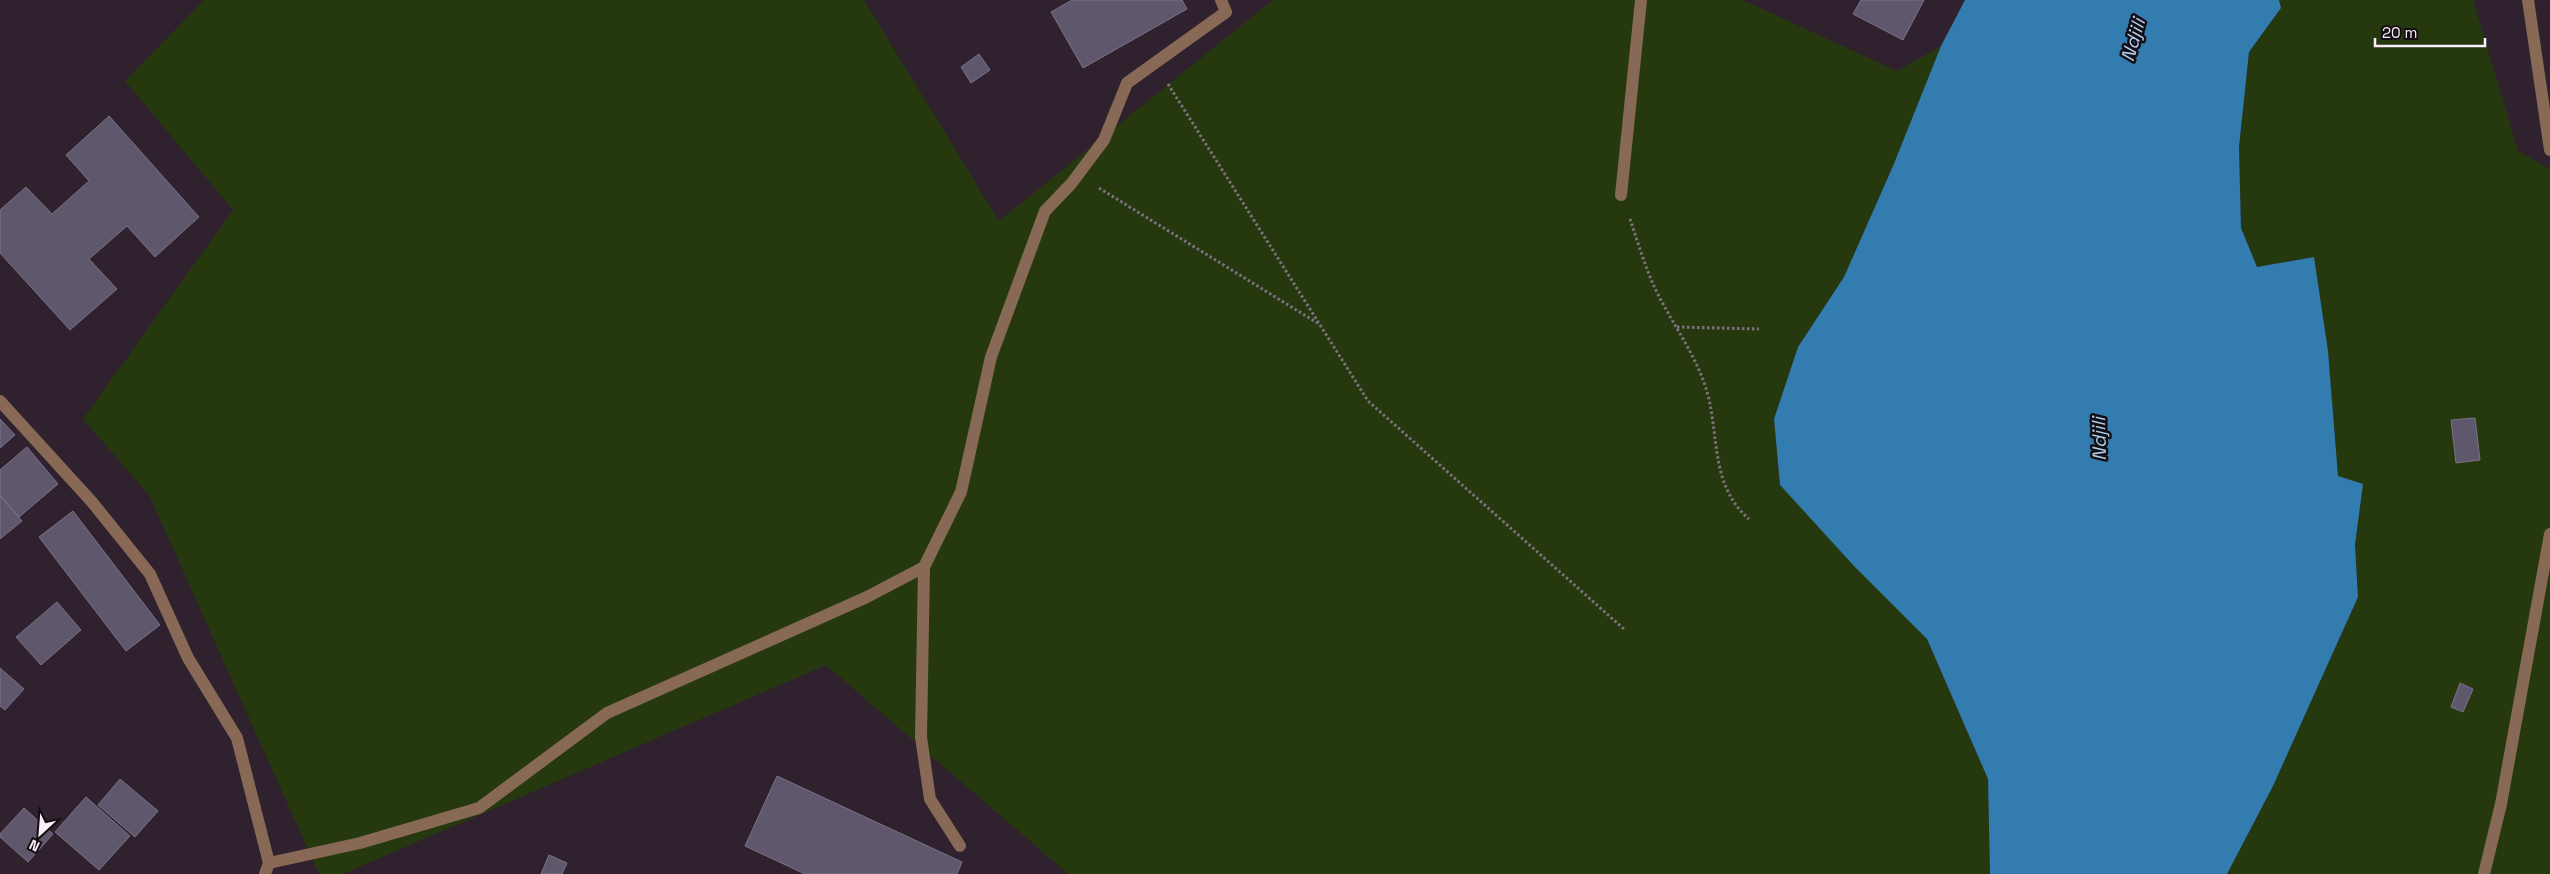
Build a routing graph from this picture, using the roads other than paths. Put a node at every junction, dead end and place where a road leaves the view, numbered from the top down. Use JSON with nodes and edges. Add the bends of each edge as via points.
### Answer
{"nodes":[{"id":1,"x":1220,"y":0,"type":"edge"},
{"id":2,"x":1640,"y":0,"type":"edge"},
{"id":3,"x":2528,"y":0,"type":"edge"},
{"id":4,"x":2550,"y":150,"type":"edge"},
{"id":5,"x":1621,"y":195,"type":"road end"},
{"id":6,"x":0,"y":401,"type":"edge"},
{"id":7,"x":2550,"y":534,"type":"edge"},
{"id":8,"x":924,"y":567,"type":"junction"},
{"id":9,"x":960,"y":846,"type":"dead end"},
{"id":10,"x":267,"y":868,"type":"edge"},
{"id":11,"x":2484,"y":874,"type":"edge"}],
"edges":[{"from":1,"to":8,"type":"street","via":[[1226,12],[1127,83],[1104,140],[1045,211],[991,357],[961,492]]},
{"from":2,"to":5,"type":"street"},
{"from":3,"to":4,"type":"street"},
{"from":6,"to":10,"type":"street","via":[[92,502],[150,574],[188,658],[237,738]]},
{"from":7,"to":11,"type":"street","via":[[2502,804]]},
{"from":8,"to":9,"type":"street","via":[[921,737],[930,799]]},
{"from":8,"to":10,"type":"street","via":[[867,597],[607,713],[479,808]]}]}
